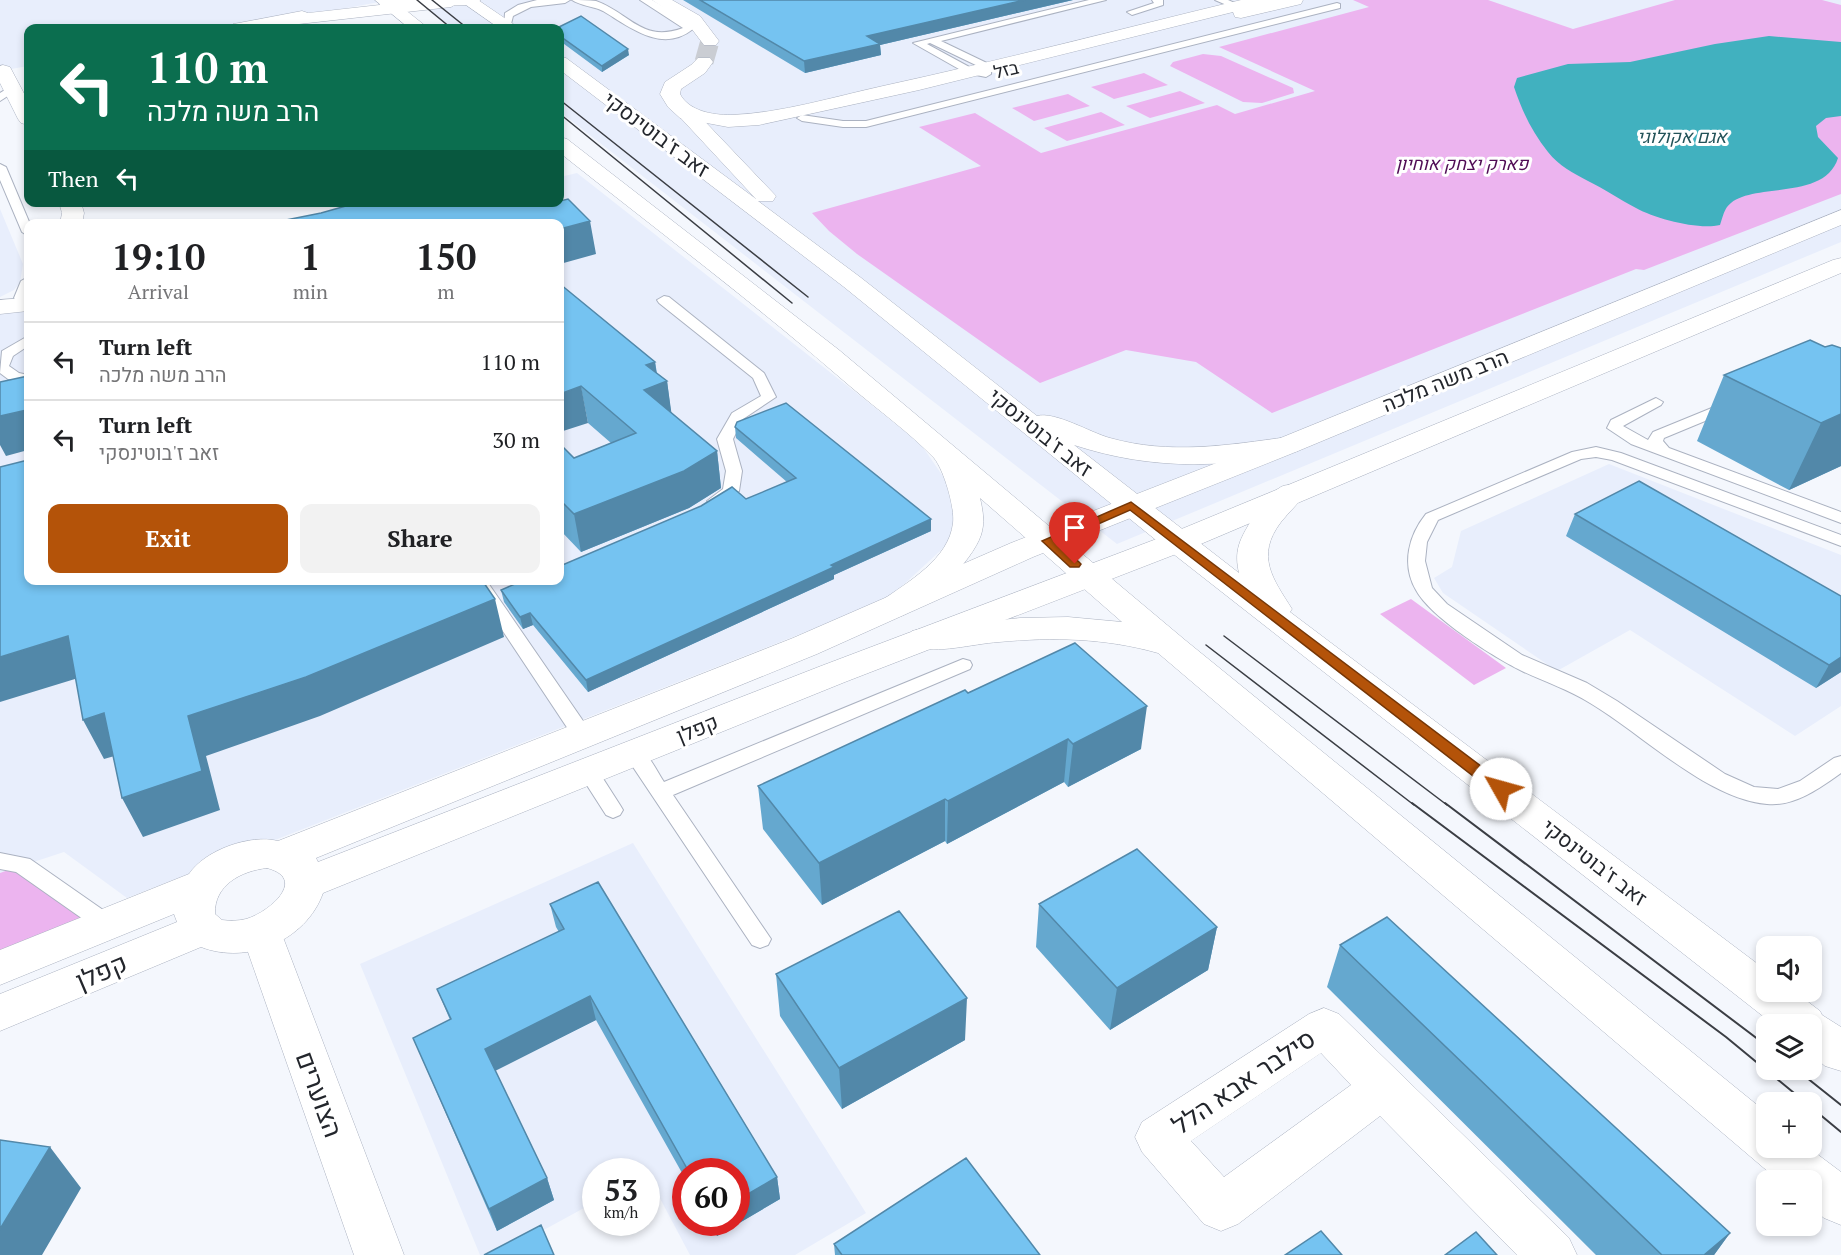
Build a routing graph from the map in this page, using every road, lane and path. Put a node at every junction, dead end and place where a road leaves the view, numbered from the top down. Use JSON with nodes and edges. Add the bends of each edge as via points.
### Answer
{"nodes":[{"id":1,"x":467,"y":0,"type":"edge"},
{"id":2,"x":473,"y":0,"type":"edge"},
{"id":3,"x":565,"y":0,"type":"edge"},
{"id":4,"x":576,"y":0,"type":"edge"},
{"id":5,"x":645,"y":0,"type":"edge"},
{"id":6,"x":660,"y":0,"type":"edge"},
{"id":7,"x":1101,"y":0,"type":"edge"},
{"id":8,"x":1157,"y":0,"type":"edge"},
{"id":9,"x":388,"y":3,"type":"edge"},
{"id":10,"x":1263,"y":5,"type":"edge"},
{"id":11,"x":1337,"y":6,"type":"dead end"},
{"id":12,"x":1132,"y":12,"type":"dead end"},
{"id":13,"x":273,"y":24,"type":"edge"},
{"id":14,"x":414,"y":24,"type":"edge"},
{"id":15,"x":504,"y":24,"type":"edge"},
{"id":16,"x":509,"y":24,"type":"edge"},
{"id":17,"x":710,"y":41,"type":"dead end"},
{"id":18,"x":918,"y":44,"type":"dead end"},
{"id":19,"x":932,"y":45,"type":"junction"},
{"id":20,"x":704,"y":62,"type":"tunnel mouth"},
{"id":21,"x":564,"y":65,"type":"edge"},
{"id":22,"x":8,"y":70,"type":"edge"},
{"id":23,"x":981,"y":71,"type":"junction"},
{"id":24,"x":919,"y":84,"type":"junction"},
{"id":25,"x":7,"y":93,"type":"edge"},
{"id":26,"x":24,"y":114,"type":"edge"},
{"id":27,"x":687,"y":114,"type":"junction"},
{"id":28,"x":802,"y":118,"type":"junction"},
{"id":29,"x":739,"y":145,"type":"junction"},
{"id":30,"x":564,"y":146,"type":"edge"},
{"id":31,"x":0,"y":167,"type":"edge"},
{"id":32,"x":1841,"y":217,"type":"edge"},
{"id":33,"x":24,"y":223,"type":"edge"},
{"id":34,"x":1841,"y":265,"type":"edge"},
{"id":35,"x":852,"y":282,"type":"junction"},
{"id":36,"x":664,"y":300,"type":"dead end"},
{"id":37,"x":24,"y":343,"type":"edge"},
{"id":38,"x":24,"y":378,"type":"edge"},
{"id":39,"x":1747,"y":398,"type":"edge"},
{"id":40,"x":1001,"y":400,"type":"junction"},
{"id":41,"x":1656,"y":402,"type":"dead end"},
{"id":42,"x":1288,"y":445,"type":"junction"},
{"id":43,"x":1663,"y":451,"type":"junction"},
{"id":44,"x":947,"y":453,"type":"junction"},
{"id":45,"x":1291,"y":493,"type":"junction"},
{"id":46,"x":1131,"y":505,"type":"junction"},
{"id":47,"x":705,"y":507,"type":"edge"},
{"id":48,"x":1841,"y":518,"type":"edge"},
{"id":49,"x":1048,"y":541,"type":"junction"},
{"id":50,"x":1841,"y":541,"type":"edge"},
{"id":51,"x":1178,"y":542,"type":"junction"},
{"id":52,"x":1088,"y":576,"type":"junction"},
{"id":53,"x":480,"y":585,"type":"edge"},
{"id":54,"x":510,"y":589,"type":"edge"},
{"id":55,"x":489,"y":598,"type":"junction"},
{"id":56,"x":892,"y":608,"type":"junction"},
{"id":57,"x":1293,"y":629,"type":"junction"},
{"id":58,"x":924,"y":639,"type":"junction"},
{"id":59,"x":1173,"y":648,"type":"junction"},
{"id":60,"x":963,"y":664,"type":"dead end"},
{"id":61,"x":583,"y":736,"type":"junction"},
{"id":62,"x":634,"y":753,"type":"junction"},
{"id":63,"x":1841,"y":763,"type":"edge"},
{"id":64,"x":588,"y":771,"type":"junction"},
{"id":65,"x":660,"y":792,"type":"junction"},
{"id":66,"x":613,"y":810,"type":"dead end"},
{"id":67,"x":0,"y":861,"type":"edge"},
{"id":68,"x":294,"y":869,"type":"junction"},
{"id":69,"x":202,"y":885,"type":"junction"},
{"id":70,"x":108,"y":925,"type":"junction"},
{"id":71,"x":202,"y":929,"type":"junction"},
{"id":72,"x":261,"y":933,"type":"junction"},
{"id":73,"x":760,"y":939,"type":"dead end"},
{"id":74,"x":0,"y":968,"type":"edge"},
{"id":75,"x":0,"y":1013,"type":"edge"},
{"id":76,"x":1792,"y":1014,"type":"edge"},
{"id":77,"x":1822,"y":1038,"type":"edge"},
{"id":78,"x":1841,"y":1052,"type":"edge"},
{"id":79,"x":1382,"y":1088,"type":"junction"},
{"id":80,"x":1756,"y":1131,"type":"edge"},
{"id":81,"x":1788,"y":1158,"type":"edge"},
{"id":82,"x":1799,"y":1158,"type":"edge"},
{"id":83,"x":1841,"y":1180,"type":"edge"},
{"id":84,"x":1841,"y":1202,"type":"edge"},
{"id":85,"x":379,"y":1255,"type":"edge"},
{"id":86,"x":1552,"y":1255,"type":"edge"}],
"edges":[{"from":1,"to":2,"type":"street"},
{"from":1,"to":9,"type":"street"},
{"from":1,"to":15,"type":"street"},
{"from":3,"to":16,"type":"lane","via":[[516,9],[508,15]]},
{"from":4,"to":5,"type":"lane","via":[[597,5],[651,36],[688,29],[688,25]]},
{"from":6,"to":17,"type":"street","via":[[694,20]]},
{"from":7,"to":19,"type":"lane"},
{"from":8,"to":12,"type":"lane","via":[[1158,5]]},
{"from":9,"to":13,"type":"street"},
{"from":9,"to":14,"type":"street"},
{"from":10,"to":11,"type":"lane"},
{"from":10,"to":23,"type":"street","name":"בזל"},
{"from":10,"to":28,"type":"lane","via":[[866,124]]},
{"from":18,"to":19,"type":"lane"},
{"from":19,"to":23,"type":"lane"},
{"from":19,"to":23,"type":"lane"},
{"from":19,"to":24,"type":"lane","via":[[946,65],[942,75]]},
{"from":20,"to":27,"type":"street","via":[[672,86],[670,94]]},
{"from":21,"to":35,"type":"street","name":"זאב ז'בוטינסקי"},
{"from":22,"to":25,"type":"street"},
{"from":23,"to":24,"type":"street","name":"בזל"},
{"from":23,"to":28,"type":"street","name":"בזל"},
{"from":24,"to":27,"type":"street","name":"בזל","via":[[746,121]]},
{"from":25,"to":26,"type":"street"},
{"from":27,"to":29,"type":"street"},
{"from":28,"to":29,"type":"street","name":"בזל"},
{"from":29,"to":35,"type":"street"},
{"from":30,"to":44,"type":"street","via":[[830,355]]},
{"from":31,"to":33,"type":"lane"},
{"from":32,"to":42,"type":"street","name":"הרב משה מלכה"},
{"from":34,"to":45,"type":"street"},
{"from":35,"to":40,"type":"street","name":"זאב ז'בוטינסקי"},
{"from":36,"to":47,"type":"lane","via":[[759,376],[769,397],[737,416],[725,439],[734,471],[731,491]]},
{"from":37,"to":38,"type":"lane","via":[[7,354],[2,366],[13,376]]},
{"from":39,"to":43,"type":"lane","via":[[1658,435],[1655,441]]},
{"from":40,"to":42,"type":"street","via":[[1078,437],[1136,453],[1197,457]]},
{"from":40,"to":46,"type":"street","name":"זאב ז'בוטינסקי"},
{"from":41,"to":43,"type":"lane","via":[[1616,423],[1615,428]]},
{"from":42,"to":46,"type":"street","name":"הרב משה מלכה"},
{"from":43,"to":48,"type":"lane"},
{"from":44,"to":49,"type":"street"},
{"from":44,"to":56,"type":"street","via":[[968,509],[968,526],[952,557],[931,582]]},
{"from":45,"to":51,"type":"street"},
{"from":45,"to":57,"type":"street","via":[[1263,524],[1252,543],[1252,563],[1260,586]]},
{"from":46,"to":49,"type":"street","name":"הרב משה מלכה"},
{"from":46,"to":51,"type":"street","name":"זאב ז'בוטינסקי"},
{"from":49,"to":52,"type":"street"},
{"from":49,"to":56,"type":"street","name":"קפלן"},
{"from":50,"to":63,"type":"lane","via":[[1616,456],[1596,452],[1576,454],[1431,517],[1416,545],[1424,590],[1446,612],[1526,665],[1579,688],[1636,723],[1706,772],[1742,790],[1766,797],[1788,796]]},
{"from":51,"to":52,"type":"street"},
{"from":51,"to":57,"type":"street","name":"זאב ז'בוטינסקי"},
{"from":52,"to":58,"type":"street","name":"קפלן"},
{"from":52,"to":59,"type":"street"},
{"from":53,"to":55,"type":"lane"},
{"from":54,"to":55,"type":"lane"},
{"from":55,"to":61,"type":"lane"},
{"from":56,"to":61,"type":"street","name":"קפלן"},
{"from":57,"to":76,"type":"street","name":"זאב ז'בוטינסקי"},
{"from":58,"to":59,"type":"street","via":[[1019,627],[1071,628],[1151,638]]},
{"from":58,"to":62,"type":"street","name":"קפלן"},
{"from":59,"to":80,"type":"street"},
{"from":60,"to":65,"type":"lane"},
{"from":61,"to":68,"type":"street","name":"קפלן"},
{"from":62,"to":64,"type":"street","name":"קפלן"},
{"from":62,"to":65,"type":"lane"},
{"from":64,"to":66,"type":"lane"},
{"from":64,"to":68,"type":"street","name":"קפלן"},
{"from":65,"to":73,"type":"lane"},
{"from":67,"to":70,"type":"lane","via":[[22,865]]},
{"from":68,"to":69,"type":"street","via":[[267,853],[249,855],[214,872]]},
{"from":68,"to":72,"type":"street","via":[[302,897],[293,911]]},
{"from":69,"to":70,"type":"street","name":"קפלן"},
{"from":69,"to":71,"type":"street","via":[[194,898],[193,912]]},
{"from":70,"to":74,"type":"street","name":"קפלן"},
{"from":71,"to":72,"type":"street","via":[[223,938]]},
{"from":71,"to":75,"type":"street","name":"קפלן"},
{"from":72,"to":85,"type":"street","name":"הצוערים"},
{"from":77,"to":78,"type":"street"},
{"from":79,"to":79,"type":"street","name":"סילבר אבא הלל","via":[[1221,1208],[1158,1137],[1324,1027]]},
{"from":79,"to":86,"type":"street","name":"סילבר אבא הלל"},
{"from":81,"to":84,"type":"street"},
{"from":82,"to":83,"type":"street"}]}
